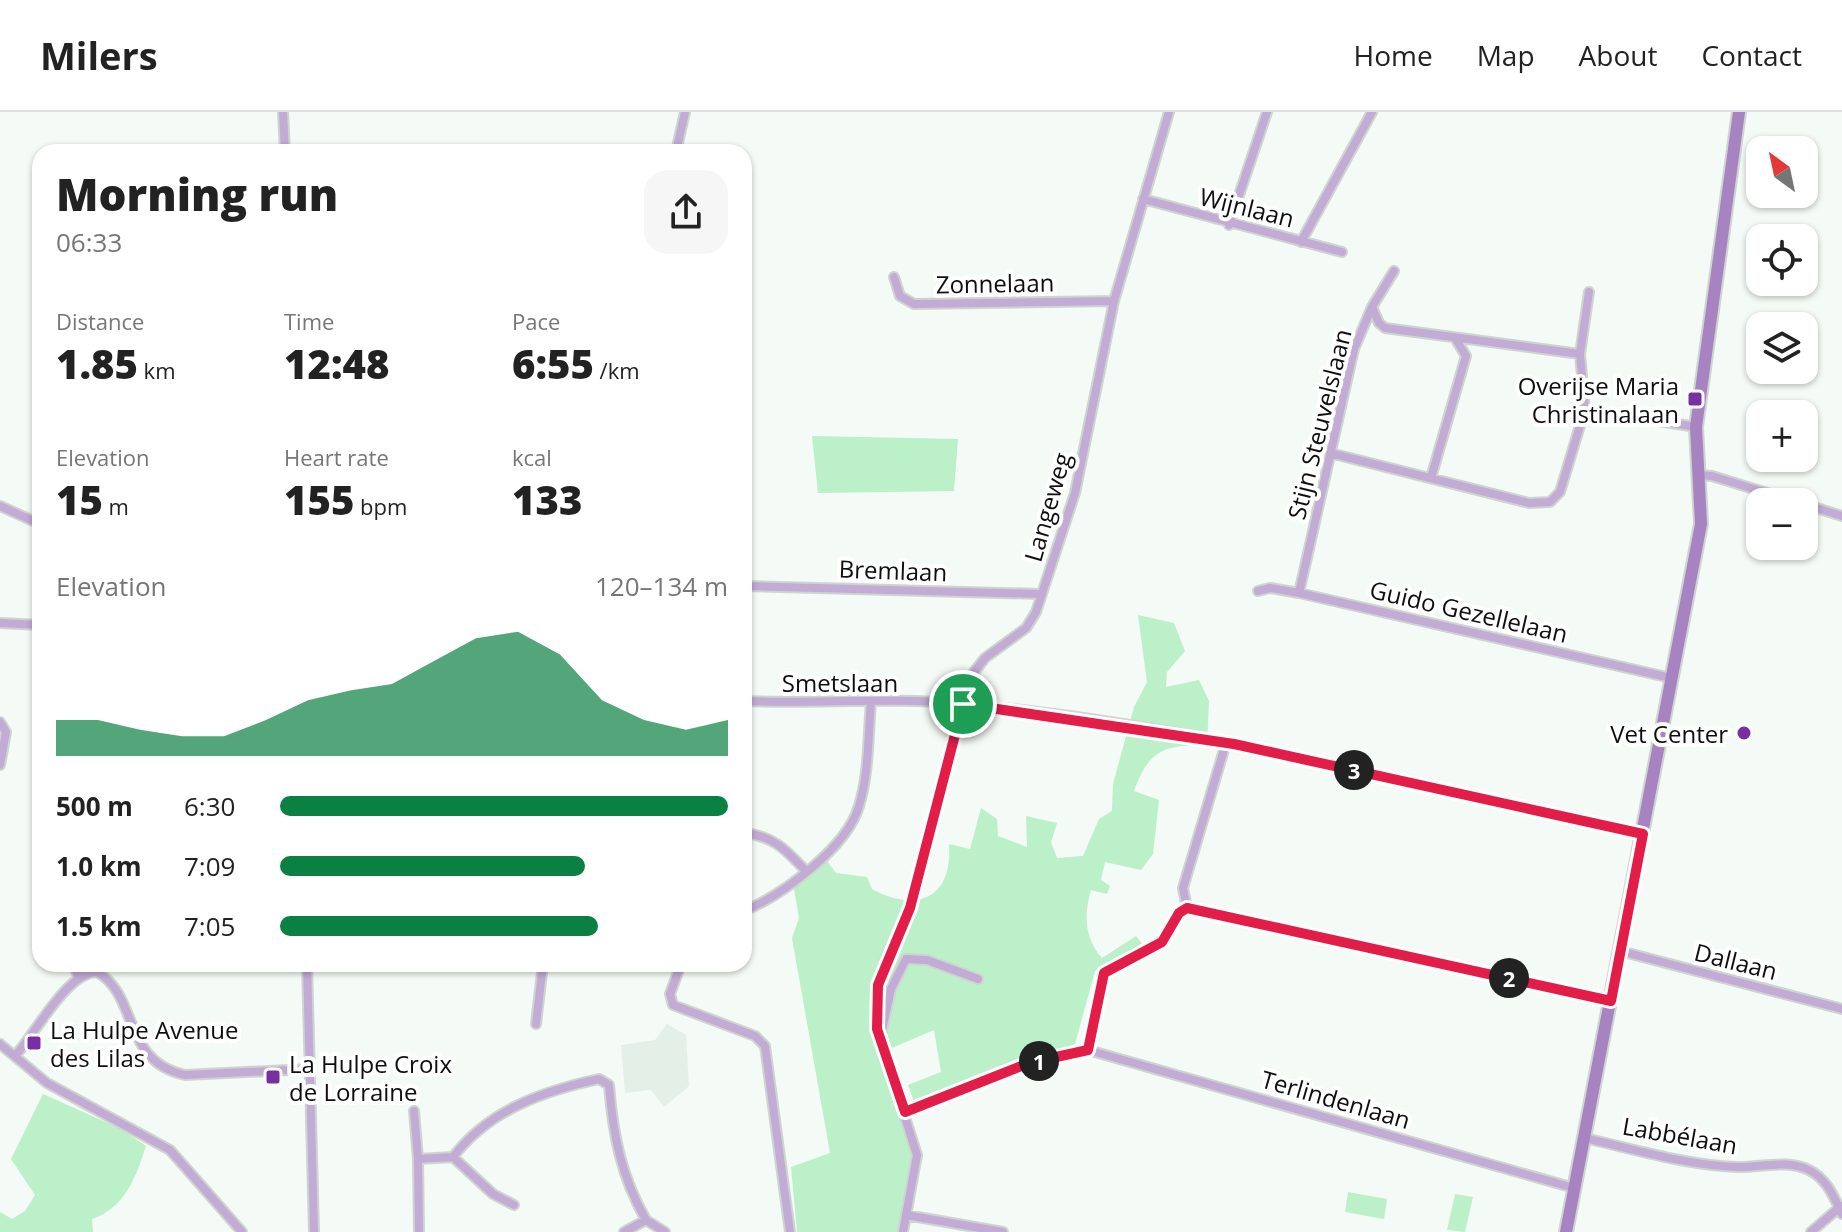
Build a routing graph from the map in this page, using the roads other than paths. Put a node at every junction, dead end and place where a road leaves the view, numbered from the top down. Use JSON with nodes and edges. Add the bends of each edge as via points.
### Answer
{"nodes":[{"id":1,"x":283,"y":112,"type":"edge"},
{"id":2,"x":685,"y":112,"type":"edge"},
{"id":3,"x":1169,"y":112,"type":"edge"},
{"id":4,"x":1267,"y":112,"type":"edge"},
{"id":5,"x":1372,"y":112,"type":"edge"},
{"id":6,"x":1739,"y":112,"type":"edge"},
{"id":7,"x":285,"y":144,"type":"edge"},
{"id":8,"x":678,"y":144,"type":"edge"},
{"id":9,"x":1143,"y":199,"type":"junction"},
{"id":10,"x":1229,"y":225,"type":"junction"},
{"id":11,"x":1301,"y":242,"type":"junction"},
{"id":12,"x":1342,"y":252,"type":"dead end"},
{"id":13,"x":1394,"y":271,"type":"dead end"},
{"id":14,"x":894,"y":277,"type":"dead end"},
{"id":15,"x":1589,"y":292,"type":"dead end"},
{"id":16,"x":1114,"y":301,"type":"junction"},
{"id":17,"x":1372,"y":307,"type":"junction"},
{"id":18,"x":1385,"y":328,"type":"junction"},
{"id":19,"x":1359,"y":336,"type":"junction"},
{"id":20,"x":1455,"y":337,"type":"junction"},
{"id":21,"x":1482,"y":341,"type":"junction"},
{"id":22,"x":1580,"y":354,"type":"junction"},
{"id":23,"x":1466,"y":356,"type":"junction"},
{"id":24,"x":1585,"y":409,"type":"junction"},
{"id":25,"x":1696,"y":427,"type":"junction"},
{"id":26,"x":1330,"y":453,"type":"junction"},
{"id":27,"x":1699,"y":475,"type":"junction"},
{"id":28,"x":1431,"y":478,"type":"junction"},
{"id":29,"x":1751,"y":488,"type":"edge"},
{"id":30,"x":0,"y":506,"type":"edge"},
{"id":31,"x":1818,"y":508,"type":"edge"},
{"id":32,"x":1842,"y":516,"type":"edge"},
{"id":33,"x":32,"y":520,"type":"edge"},
{"id":34,"x":752,"y":586,"type":"edge"},
{"id":35,"x":1258,"y":591,"type":"dead end"},
{"id":36,"x":1299,"y":593,"type":"junction"},
{"id":37,"x":1041,"y":594,"type":"junction"},
{"id":38,"x":0,"y":623,"type":"edge"},
{"id":39,"x":32,"y":625,"type":"edge"},
{"id":40,"x":1671,"y":678,"type":"junction"},
{"id":41,"x":752,"y":701,"type":"edge"},
{"id":42,"x":871,"y":702,"type":"junction"},
{"id":43,"x":963,"y":704,"type":"junction"},
{"id":44,"x":0,"y":722,"type":"edge"},
{"id":45,"x":1226,"y":743,"type":"junction"},
{"id":46,"x":0,"y":765,"type":"edge"},
{"id":47,"x":752,"y":834,"type":"edge"},
{"id":48,"x":1643,"y":834,"type":"junction"},
{"id":49,"x":806,"y":871,"type":"junction"},
{"id":50,"x":752,"y":907,"type":"edge"},
{"id":51,"x":1187,"y":908,"type":"junction"},
{"id":52,"x":1620,"y":951,"type":"junction"},
{"id":53,"x":76,"y":972,"type":"edge"},
{"id":54,"x":307,"y":972,"type":"edge"},
{"id":55,"x":542,"y":972,"type":"edge"},
{"id":56,"x":678,"y":972,"type":"edge"},
{"id":57,"x":78,"y":976,"type":"junction"},
{"id":58,"x":978,"y":979,"type":"dead end"},
{"id":59,"x":1611,"y":1001,"type":"junction"},
{"id":60,"x":1842,"y":1009,"type":"edge"},
{"id":61,"x":536,"y":1024,"type":"dead end"},
{"id":62,"x":880,"y":1039,"type":"junction"},
{"id":63,"x":0,"y":1044,"type":"edge"},
{"id":64,"x":1088,"y":1050,"type":"junction"},
{"id":65,"x":15,"y":1056,"type":"junction"},
{"id":66,"x":310,"y":1069,"type":"junction"},
{"id":67,"x":414,"y":1111,"type":"dead end"},
{"id":68,"x":905,"y":1112,"type":"junction"},
{"id":69,"x":1584,"y":1138,"type":"junction"},
{"id":70,"x":453,"y":1157,"type":"junction"},
{"id":71,"x":418,"y":1159,"type":"junction"},
{"id":72,"x":1574,"y":1188,"type":"junction"},
{"id":73,"x":514,"y":1205,"type":"dead end"},
{"id":74,"x":1841,"y":1208,"type":"edge"},
{"id":75,"x":906,"y":1215,"type":"junction"},
{"id":76,"x":646,"y":1220,"type":"junction"},
{"id":77,"x":242,"y":1232,"type":"edge"},
{"id":78,"x":314,"y":1232,"type":"edge"},
{"id":79,"x":419,"y":1232,"type":"edge"},
{"id":80,"x":624,"y":1232,"type":"edge"},
{"id":81,"x":665,"y":1232,"type":"edge"},
{"id":82,"x":790,"y":1232,"type":"edge"},
{"id":83,"x":903,"y":1232,"type":"edge"},
{"id":84,"x":1003,"y":1232,"type":"edge"},
{"id":85,"x":1566,"y":1232,"type":"edge"},
{"id":86,"x":1811,"y":1232,"type":"edge"}],
"edges":[{"from":1,"to":7,"type":"street"},
{"from":2,"to":8,"type":"street"},
{"from":3,"to":9,"type":"street","name":"Langeweg"},
{"from":4,"to":10,"type":"street"},
{"from":5,"to":11,"type":"street"},
{"from":6,"to":25,"type":"main road"},
{"from":9,"to":10,"type":"street","name":"Wijnlaan"},
{"from":9,"to":16,"type":"street","name":"Langeweg"},
{"from":10,"to":11,"type":"street","name":"Wijnlaan"},
{"from":11,"to":12,"type":"street","name":"Wijnlaan"},
{"from":13,"to":17,"type":"street","name":"Stijn Steuvelslaan"},
{"from":14,"to":16,"type":"street","name":"Zonnelaan","via":[[900,296],[914,304]]},
{"from":15,"to":22,"type":"street"},
{"from":16,"to":37,"type":"street","name":"Langeweg","via":[[1075,493]]},
{"from":17,"to":18,"type":"street"},
{"from":17,"to":19,"type":"street","name":"Stijn Steuvelslaan"},
{"from":18,"to":19,"type":"street"},
{"from":18,"to":20,"type":"street"},
{"from":19,"to":26,"type":"street","name":"Stijn Steuvelslaan"},
{"from":20,"to":21,"type":"street"},
{"from":20,"to":23,"type":"street"},
{"from":21,"to":22,"type":"street"},
{"from":21,"to":23,"type":"street"},
{"from":22,"to":24,"type":"street"},
{"from":23,"to":28,"type":"street"},
{"from":24,"to":25,"type":"street"},
{"from":24,"to":28,"type":"street","via":[[1560,492],[1550,502],[1529,503]]},
{"from":25,"to":27,"type":"main road"},
{"from":26,"to":28,"type":"street"},
{"from":26,"to":36,"type":"street","name":"Stijn Steuvelslaan"},
{"from":27,"to":29,"type":"street"},
{"from":27,"to":40,"type":"main road","via":[[1701,524]]},
{"from":30,"to":33,"type":"street"},
{"from":31,"to":32,"type":"street"},
{"from":34,"to":37,"type":"street","name":"Bremlaan"},
{"from":35,"to":36,"type":"street","name":"Guido Gezellelaan"},
{"from":36,"to":40,"type":"street","name":"Guido Gezellelaan"},
{"from":37,"to":43,"type":"street","name":"Langeweg","via":[[1026,628],[976,668]]},
{"from":38,"to":39,"type":"street"},
{"from":40,"to":48,"type":"main road"},
{"from":41,"to":42,"type":"street","name":"Smetslaan"},
{"from":42,"to":43,"type":"street","name":"Smetslaan"},
{"from":42,"to":49,"type":"street","via":[[859,809],[839,840]]},
{"from":43,"to":45,"type":"street","name":"Smetslaan"},
{"from":43,"to":62,"type":"street","name":"Langeweg","via":[[906,919],[878,985]]},
{"from":44,"to":46,"type":"street","via":[[6,732]]},
{"from":45,"to":48,"type":"street","name":"Smetslaan"},
{"from":45,"to":51,"type":"street","via":[[1183,888]]},
{"from":47,"to":49,"type":"street","via":[[778,842]]},
{"from":48,"to":52,"type":"main road"},
{"from":49,"to":50,"type":"street"},
{"from":51,"to":59,"type":"street"},
{"from":51,"to":64,"type":"street","via":[[1162,942],[1104,973]]},
{"from":52,"to":59,"type":"main road"},
{"from":52,"to":60,"type":"street","name":"Dallaan"},
{"from":53,"to":57,"type":"street"},
{"from":54,"to":66,"type":"street"},
{"from":55,"to":61,"type":"street"},
{"from":56,"to":82,"type":"street","via":[[670,994],[673,1005],[755,1036],[765,1046]]},
{"from":57,"to":65,"type":"street"},
{"from":57,"to":66,"type":"street","via":[[105,976],[142,1046],[169,1071],[185,1075]]},
{"from":58,"to":62,"type":"street","via":[[927,960],[906,959],[891,989]]},
{"from":59,"to":69,"type":"main road"},
{"from":62,"to":68,"type":"street","name":"Langeweg"},
{"from":63,"to":65,"type":"street"},
{"from":64,"to":68,"type":"street","via":[[1029,1063]]},
{"from":64,"to":72,"type":"street","name":"Terlindenlaan"},
{"from":65,"to":77,"type":"street","via":[[47,1083],[170,1150]]},
{"from":66,"to":78,"type":"street"},
{"from":67,"to":71,"type":"street"},
{"from":68,"to":75,"type":"street","name":"Langeweg","via":[[917,1155]]},
{"from":69,"to":72,"type":"main road"},
{"from":69,"to":74,"type":"street","name":"Labbélaan","via":[[1696,1162],[1806,1168],[1824,1180]]},
{"from":70,"to":71,"type":"street"},
{"from":70,"to":73,"type":"street","via":[[493,1194]]},
{"from":70,"to":76,"type":"street","via":[[496,1117],[521,1102],[578,1083],[605,1081],[621,1167]]},
{"from":71,"to":79,"type":"street"},
{"from":72,"to":85,"type":"main road"},
{"from":74,"to":86,"type":"street"},
{"from":75,"to":83,"type":"street","name":"Langeweg"},
{"from":75,"to":84,"type":"street"},
{"from":76,"to":80,"type":"street"},
{"from":76,"to":81,"type":"street"}]}
